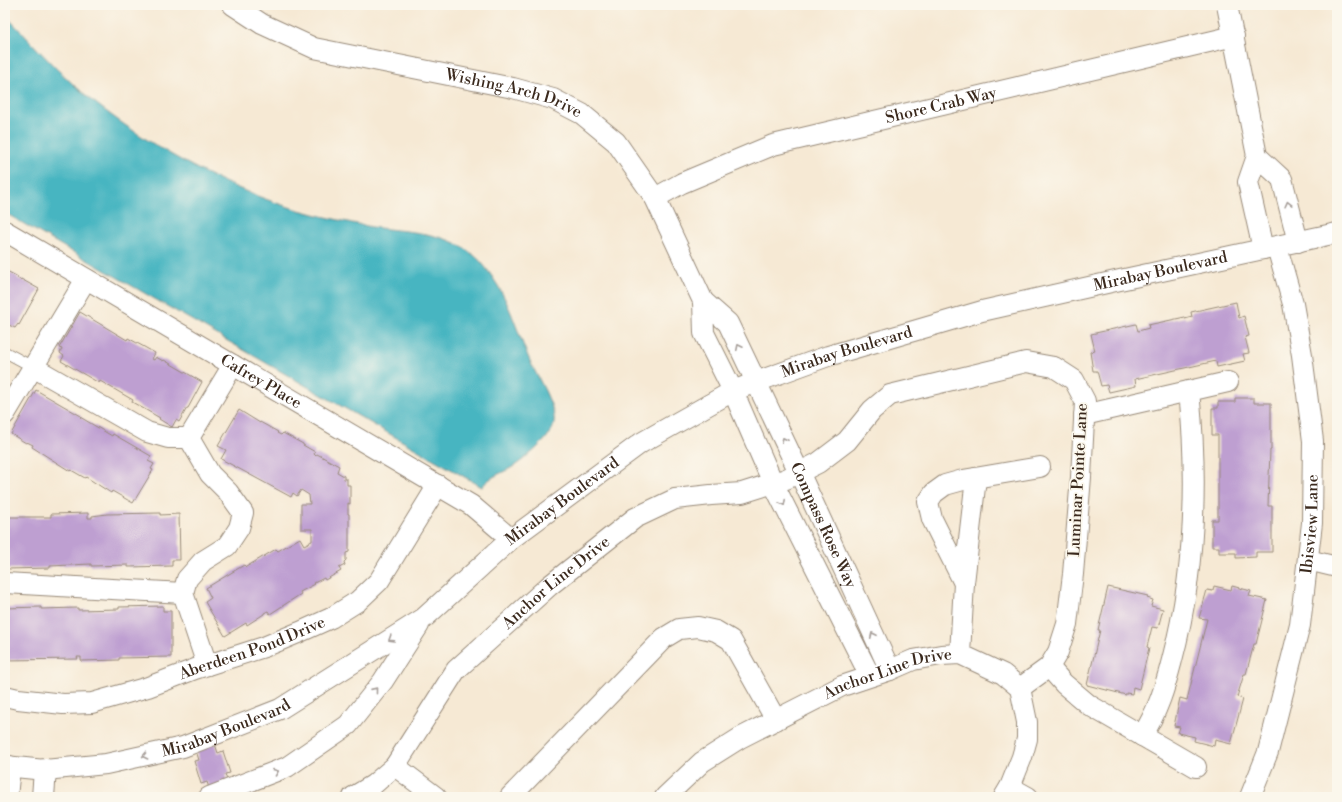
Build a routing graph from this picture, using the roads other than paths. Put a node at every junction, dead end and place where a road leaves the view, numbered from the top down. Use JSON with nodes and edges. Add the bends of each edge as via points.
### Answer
{"nodes":[{"id":1,"x":233,"y":5,"type":"edge"},
{"id":2,"x":1226,"y":5,"type":"edge"},
{"id":3,"x":1234,"y":36,"type":"junction"},
{"id":4,"x":1257,"y":156,"type":"junction"},
{"id":5,"x":655,"y":198,"type":"junction"},
{"id":6,"x":5,"y":231,"type":"edge"},
{"id":7,"x":1337,"y":233,"type":"edge"},
{"id":8,"x":1298,"y":242,"type":"junction"},
{"id":9,"x":1270,"y":248,"type":"junction"},
{"id":10,"x":86,"y":279,"type":"junction"},
{"id":11,"x":703,"y":301,"type":"junction"},
{"id":12,"x":5,"y":352,"type":"edge"},
{"id":13,"x":233,"y":365,"type":"junction"},
{"id":14,"x":33,"y":367,"type":"junction"},
{"id":15,"x":756,"y":382,"type":"junction"},
{"id":16,"x":1228,"y":382,"type":"dead end"},
{"id":17,"x":733,"y":391,"type":"junction"},
{"id":18,"x":1189,"y":391,"type":"junction"},
{"id":19,"x":5,"y":414,"type":"edge"},
{"id":20,"x":1084,"y":415,"type":"junction"},
{"id":21,"x":189,"y":438,"type":"junction"},
{"id":22,"x":1040,"y":467,"type":"dead end"},
{"id":23,"x":799,"y":472,"type":"junction"},
{"id":24,"x":976,"y":478,"type":"junction"},
{"id":25,"x":773,"y":483,"type":"junction"},
{"id":26,"x":438,"y":485,"type":"junction"},
{"id":27,"x":511,"y":539,"type":"junction"},
{"id":28,"x":1308,"y":560,"type":"junction"},
{"id":29,"x":1337,"y":567,"type":"edge"},
{"id":30,"x":5,"y":583,"type":"edge"},
{"id":31,"x":964,"y":583,"type":"junction"},
{"id":32,"x":183,"y":593,"type":"junction"},
{"id":33,"x":424,"y":618,"type":"junction"},
{"id":34,"x":960,"y":654,"type":"junction"},
{"id":35,"x":207,"y":666,"type":"junction"},
{"id":36,"x":1049,"y":667,"type":"junction"},
{"id":37,"x":890,"y":670,"type":"junction"},
{"id":38,"x":870,"y":676,"type":"junction"},
{"id":39,"x":1020,"y":688,"type":"junction"},
{"id":40,"x":5,"y":696,"type":"edge"},
{"id":41,"x":776,"y":720,"type":"junction"},
{"id":42,"x":1142,"y":736,"type":"junction"},
{"id":43,"x":7,"y":766,"type":"edge"},
{"id":44,"x":395,"y":766,"type":"junction"},
{"id":45,"x":1196,"y":767,"type":"dead end"},
{"id":46,"x":45,"y":770,"type":"junction"},
{"id":47,"x":1007,"y":792,"type":"edge"},
{"id":48,"x":6,"y":797,"type":"edge"},
{"id":49,"x":43,"y":797,"type":"edge"},
{"id":50,"x":210,"y":797,"type":"edge"},
{"id":51,"x":353,"y":797,"type":"edge"},
{"id":52,"x":436,"y":797,"type":"edge"},
{"id":53,"x":510,"y":797,"type":"edge"},
{"id":54,"x":665,"y":797,"type":"edge"},
{"id":55,"x":1028,"y":797,"type":"edge"},
{"id":56,"x":1250,"y":797,"type":"edge"}],
"edges":[{"from":1,"to":5,"type":"street","name":"Wishing Arch Drive","via":[[262,24],[314,48],[513,88],[553,99],[582,114],[616,142]]},
{"from":2,"to":3,"type":"street"},
{"from":3,"to":4,"type":"street"},
{"from":3,"to":5,"type":"street","name":"Shore Crab Way","via":[[773,145]]},
{"from":8,"to":4,"type":"street","one_way":true,"via":[[1282,179]]},
{"from":4,"to":9,"type":"street","via":[[1248,182]]},
{"from":5,"to":11,"type":"street","name":"Wishing Arch Drive"},
{"from":6,"to":10,"type":"street","name":"Cafrey Place"},
{"from":7,"to":8,"type":"street","name":"Mirabay Boulevard"},
{"from":8,"to":9,"type":"street","name":"Mirabay Boulevard"},
{"from":9,"to":15,"type":"street","name":"Mirabay Boulevard","via":[[982,311],[828,356]]},
{"from":9,"to":28,"type":"street","name":"Ibisview Lane","via":[[1293,304],[1313,441],[1312,522]]},
{"from":10,"to":13,"type":"street","name":"Cafrey Place"},
{"from":10,"to":14,"type":"street"},
{"from":15,"to":11,"type":"street","name":"Wishing Arch Drive","one_way":true,"via":[[728,322]]},
{"from":11,"to":17,"type":"street","name":"Wishing Arch Drive","via":[[704,333]]},
{"from":12,"to":14,"type":"lane"},
{"from":13,"to":21,"type":"street"},
{"from":13,"to":26,"type":"street","name":"Cafrey Place"},
{"from":14,"to":19,"type":"street"},
{"from":14,"to":21,"type":"street","via":[[147,432],[168,438]]},
{"from":15,"to":17,"type":"street","name":"Mirabay Boulevard"},
{"from":23,"to":15,"type":"street","name":"Compass Rose Way","one_way":true},
{"from":16,"to":18,"type":"street"},
{"from":17,"to":25,"type":"street","name":"Compass Rose Way"},
{"from":17,"to":27,"type":"street","name":"Mirabay Boulevard","via":[[641,443]]},
{"from":18,"to":20,"type":"street"},
{"from":18,"to":42,"type":"street","via":[[1193,432],[1193,526],[1184,606],[1166,684],[1153,719]]},
{"from":20,"to":23,"type":"street","name":"Luminar Pointe Lane","via":[[1085,401],[1074,380],[1054,367],[1026,362],[890,395],[872,410],[847,441],[818,463]]},
{"from":20,"to":36,"type":"street","name":"Luminar Pointe Lane","via":[[1067,624],[1058,652]]},
{"from":21,"to":32,"type":"street","via":[[210,474],[243,512],[239,528],[228,546],[203,561],[187,579]]},
{"from":22,"to":24,"type":"street"},
{"from":23,"to":25,"type":"street","name":"Luminar Pointe Lane"},
{"from":37,"to":23,"type":"street","name":"Compass Rose Way","one_way":true},
{"from":24,"to":31,"type":"street"},
{"from":24,"to":31,"type":"street","via":[[945,485],[934,493],[928,502],[932,519]]},
{"from":25,"to":38,"type":"street","name":"Compass Rose Way","one_way":true},
{"from":25,"to":44,"type":"street","name":"Anchor Line Drive","via":[[742,493],[674,499],[635,518],[549,586],[456,670]]},
{"from":26,"to":27,"type":"street","name":"Cafrey Place","via":[[471,505]]},
{"from":26,"to":35,"type":"street","name":"Aberdeen Pond Drive","via":[[380,581],[358,601],[331,618],[300,632]]},
{"from":27,"to":33,"type":"street","name":"Mirabay Boulevard"},
{"from":28,"to":29,"type":"street"},
{"from":28,"to":56,"type":"street","name":"Ibisview Lane","via":[[1300,625],[1268,752]]},
{"from":30,"to":32,"type":"street"},
{"from":31,"to":34,"type":"street"},
{"from":32,"to":35,"type":"street"},
{"from":33,"to":46,"type":"street","name":"Mirabay Boulevard","one_way":true,"via":[[280,709],[183,747],[106,764]]},
{"from":50,"to":33,"type":"street","name":"Mirabay Boulevard","one_way":true,"via":[[288,767],[348,724],[383,681]]},
{"from":34,"to":37,"type":"street","name":"Anchor Line Drive","via":[[914,660]]},
{"from":34,"to":39,"type":"street","name":"Anchor Line Drive","via":[[1003,674]]},
{"from":35,"to":40,"type":"street","name":"Aberdeen Pond Drive","via":[[92,703],[63,704]]},
{"from":36,"to":39,"type":"street","name":"Luminar Pointe Lane"},
{"from":36,"to":42,"type":"street","via":[[1089,705]]},
{"from":37,"to":38,"type":"street","name":"Anchor Line Drive"},
{"from":38,"to":41,"type":"street","name":"Anchor Line Drive","via":[[842,686]]},
{"from":39,"to":47,"type":"street","via":[[1027,722],[1027,739]]},
{"from":41,"to":53,"type":"street","via":[[731,640],[716,631],[698,627],[679,629],[664,638]]},
{"from":41,"to":54,"type":"street","name":"Anchor Line Drive","via":[[740,738],[702,762]]},
{"from":42,"to":45,"type":"street"},
{"from":43,"to":46,"type":"street","name":"Mirabay Boulevard"},
{"from":43,"to":48,"type":"street"},
{"from":44,"to":51,"type":"street","name":"Anchor Line Drive","via":[[373,785]]},
{"from":44,"to":52,"type":"street"},
{"from":46,"to":49,"type":"street"},
{"from":47,"to":55,"type":"street"}]}
